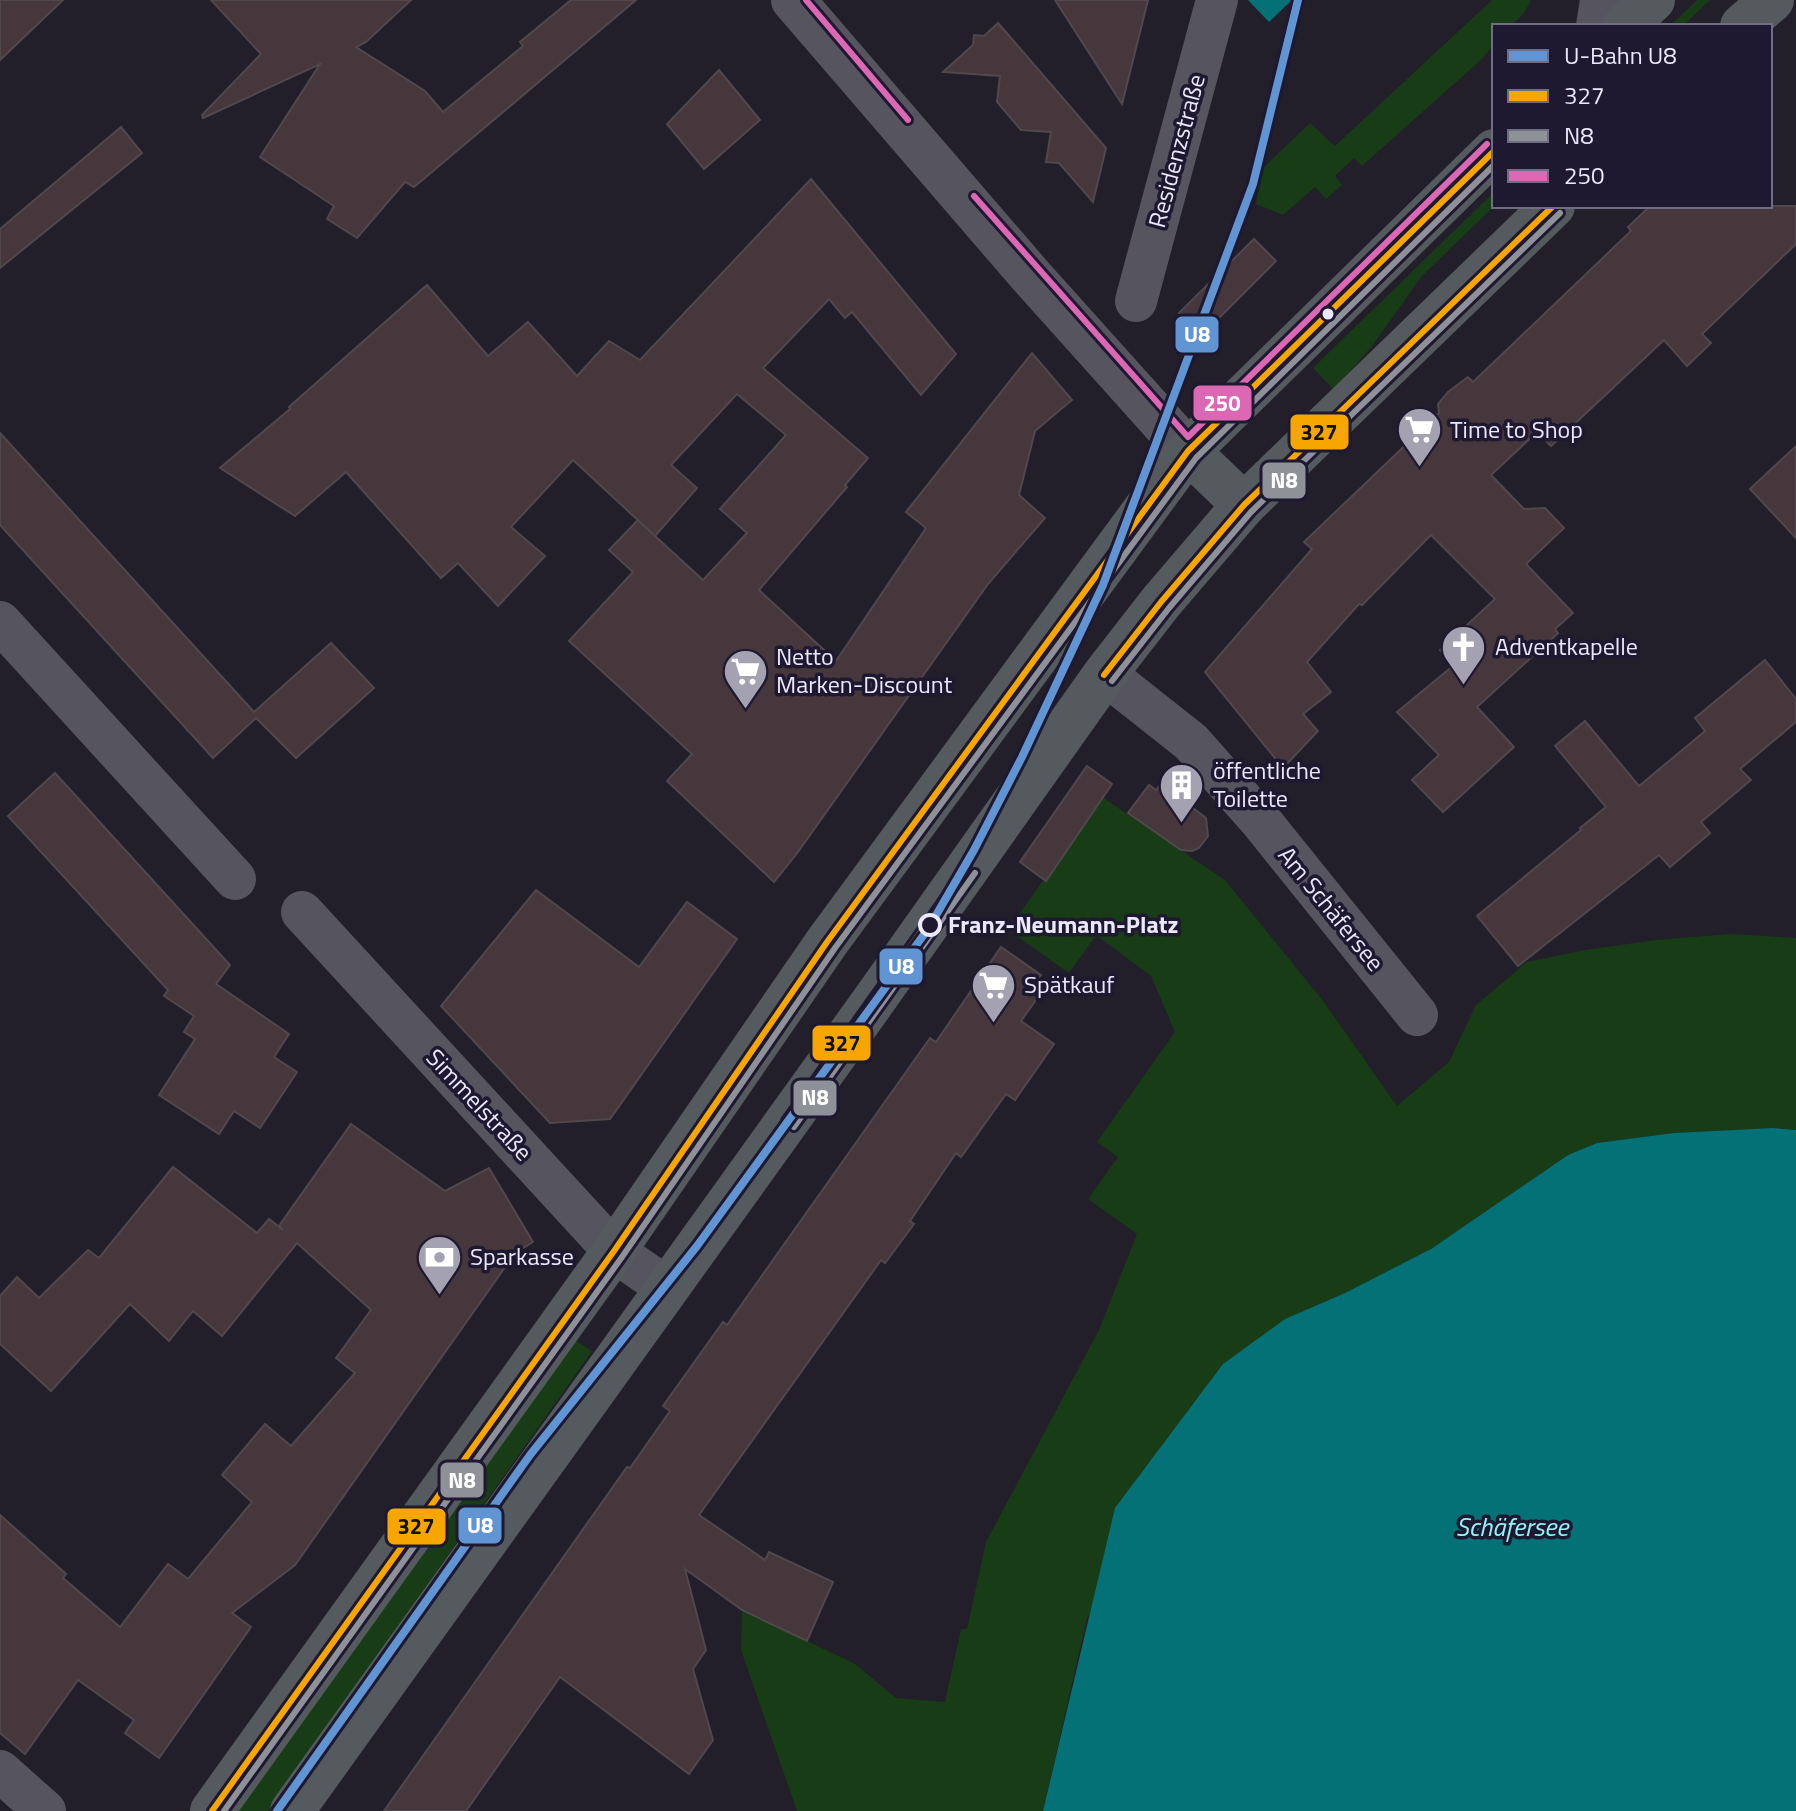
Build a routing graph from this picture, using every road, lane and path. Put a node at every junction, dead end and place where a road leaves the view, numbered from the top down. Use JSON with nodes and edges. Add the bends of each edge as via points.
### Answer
{"nodes":[{"id":1,"x":1217,"y":0,"type":"edge"},
{"id":2,"x":1602,"y":0,"type":"edge"},
{"id":3,"x":1653,"y":0,"type":"edge"},
{"id":4,"x":1772,"y":0,"type":"edge"},
{"id":5,"x":809,"y":5,"type":"edge"},
{"id":6,"x":1598,"y":24,"type":"edge"},
{"id":7,"x":1627,"y":24,"type":"edge"},
{"id":8,"x":1744,"y":24,"type":"edge"},
{"id":9,"x":1492,"y":153,"type":"edge"},
{"id":10,"x":1551,"y":208,"type":"edge"},
{"id":11,"x":1136,"y":301,"type":"dead end"},
{"id":12,"x":1188,"y":451,"type":"junction"},
{"id":13,"x":1244,"y":505,"type":"junction"},
{"id":14,"x":7,"y":643,"type":"edge"},
{"id":15,"x":1105,"y":674,"type":"junction"},
{"id":16,"x":235,"y":879,"type":"dead end"},
{"id":17,"x":302,"y":912,"type":"dead end"},
{"id":18,"x":1417,"y":1015,"type":"dead end"},
{"id":19,"x":614,"y":1251,"type":"junction"},
{"id":20,"x":667,"y":1288,"type":"junction"},
{"id":21,"x":0,"y":1771,"type":"edge"},
{"id":22,"x":45,"y":1811,"type":"edge"},
{"id":23,"x":212,"y":1811,"type":"edge"},
{"id":24,"x":292,"y":1811,"type":"edge"}],
"edges":[{"from":1,"to":11,"type":"street","name":"Residenzstraße"},
{"from":2,"to":6,"type":"street"},
{"from":3,"to":7,"type":"main road"},
{"from":4,"to":8,"type":"main road"},
{"from":5,"to":12,"type":"street","via":[[1067,318]]},
{"from":9,"to":12,"type":"main road"},
{"from":10,"to":13,"type":"main road"},
{"from":12,"to":13,"type":"main road"},
{"from":12,"to":19,"type":"main road","via":[[827,942]]},
{"from":13,"to":15,"type":"main road"},
{"from":14,"to":16,"type":"street"},
{"from":15,"to":18,"type":"street","name":"Am Schäfersee","via":[[1191,742]]},
{"from":15,"to":20,"type":"main road"},
{"from":17,"to":19,"type":"street","name":"Simmelstraße"},
{"from":19,"to":20,"type":"street","name":"Simmelstraße"},
{"from":19,"to":23,"type":"main road"},
{"from":20,"to":24,"type":"main road"},
{"from":21,"to":22,"type":"street"}]}
